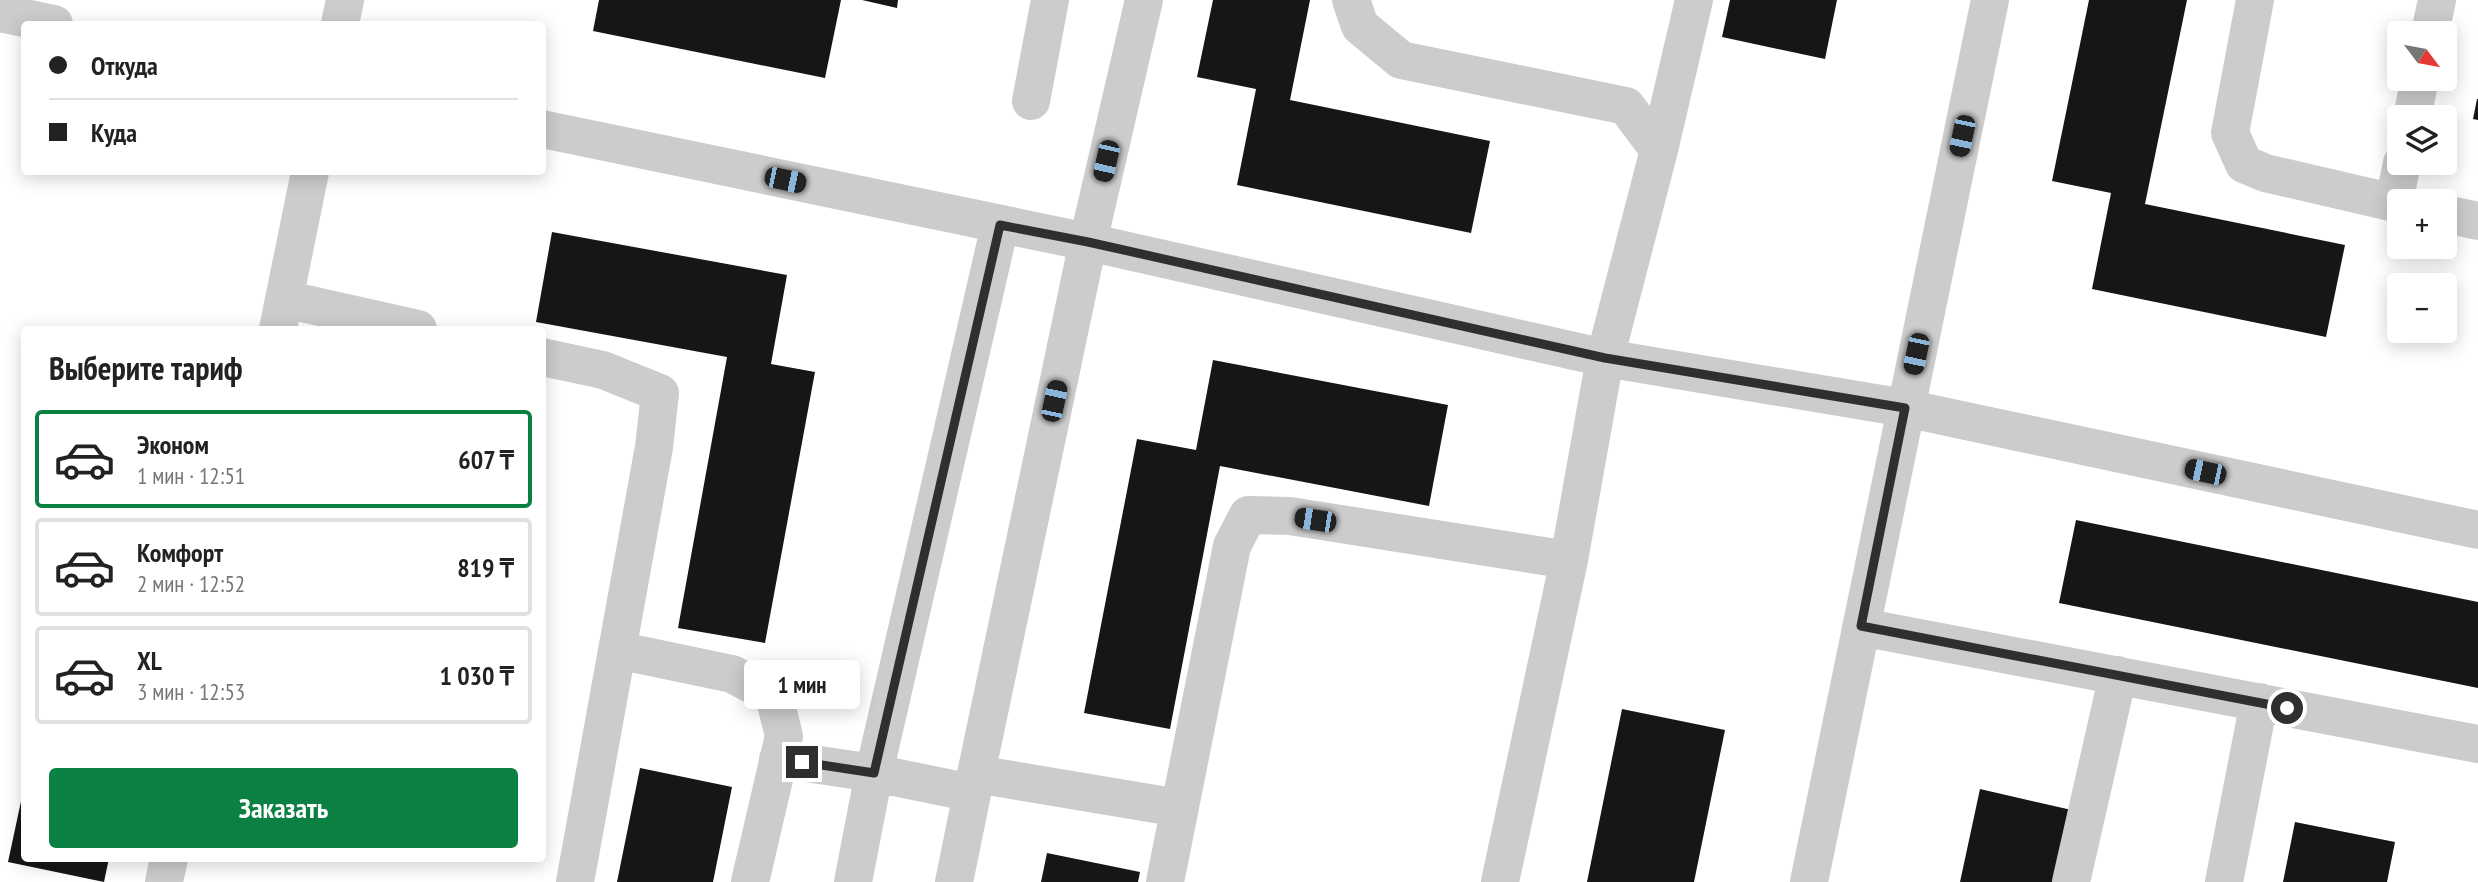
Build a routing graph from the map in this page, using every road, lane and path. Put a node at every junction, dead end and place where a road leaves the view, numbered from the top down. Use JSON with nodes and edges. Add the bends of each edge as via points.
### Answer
{"nodes":[{"id":1,"x":345,"y":0,"type":"edge"},
{"id":2,"x":1050,"y":0,"type":"edge"},
{"id":3,"x":1144,"y":0,"type":"edge"},
{"id":4,"x":1351,"y":0,"type":"edge"},
{"id":5,"x":1694,"y":0,"type":"edge"},
{"id":6,"x":1990,"y":0,"type":"edge"},
{"id":7,"x":2255,"y":0,"type":"edge"},
{"id":8,"x":2437,"y":0,"type":"edge"},
{"id":9,"x":0,"y":13,"type":"edge"},
{"id":10,"x":39,"y":21,"type":"edge"},
{"id":11,"x":341,"y":21,"type":"edge"},
{"id":12,"x":2433,"y":21,"type":"edge"},
{"id":13,"x":1031,"y":101,"type":"dead end"},
{"id":14,"x":546,"y":130,"type":"edge"},
{"id":15,"x":1660,"y":150,"type":"junction"},
{"id":16,"x":309,"y":175,"type":"edge"},
{"id":17,"x":2387,"y":201,"type":"edge"},
{"id":18,"x":2457,"y":217,"type":"edge"},
{"id":19,"x":2478,"y":221,"type":"edge"},
{"id":20,"x":1000,"y":225,"type":"junction"},
{"id":21,"x":1088,"y":242,"type":"junction"},
{"id":22,"x":281,"y":314,"type":"edge"},
{"id":23,"x":391,"y":326,"type":"edge"},
{"id":24,"x":546,"y":357,"type":"edge"},
{"id":25,"x":1605,"y":358,"type":"junction"},
{"id":26,"x":1905,"y":408,"type":"junction"},
{"id":27,"x":2478,"y":530,"type":"edge"},
{"id":28,"x":1569,"y":561,"type":"junction"},
{"id":29,"x":1861,"y":626,"type":"junction"},
{"id":30,"x":617,"y":650,"type":"junction"},
{"id":31,"x":2118,"y":675,"type":"junction"},
{"id":32,"x":2259,"y":702,"type":"junction"},
{"id":33,"x":2478,"y":744,"type":"edge"},
{"id":34,"x":778,"y":759,"type":"junction"},
{"id":35,"x":874,"y":773,"type":"junction"},
{"id":36,"x":974,"y":784,"type":"junction"},
{"id":37,"x":1179,"y":808,"type":"junction"},
{"id":38,"x":168,"y":862,"type":"edge"},
{"id":39,"x":164,"y":882,"type":"edge"},
{"id":40,"x":575,"y":882,"type":"edge"},
{"id":41,"x":750,"y":882,"type":"edge"},
{"id":42,"x":853,"y":882,"type":"edge"},
{"id":43,"x":954,"y":882,"type":"edge"},
{"id":44,"x":1165,"y":882,"type":"edge"},
{"id":45,"x":1500,"y":882,"type":"edge"},
{"id":46,"x":1809,"y":882,"type":"edge"},
{"id":47,"x":2071,"y":882,"type":"edge"},
{"id":48,"x":2224,"y":882,"type":"edge"}],
"edges":[{"from":1,"to":11,"type":"street"},
{"from":2,"to":13,"type":"street"},
{"from":3,"to":21,"type":"street"},
{"from":4,"to":15,"type":"street","via":[[1360,26],[1401,60],[1626,106]]},
{"from":5,"to":15,"type":"street"},
{"from":6,"to":26,"type":"street"},
{"from":7,"to":17,"type":"street","via":[[2230,133],[2244,164],[2264,173]]},
{"from":8,"to":12,"type":"street"},
{"from":9,"to":10,"type":"street"},
{"from":14,"to":20,"type":"street"},
{"from":15,"to":25,"type":"street"},
{"from":16,"to":22,"type":"street"},
{"from":18,"to":19,"type":"street"},
{"from":20,"to":21,"type":"street"},
{"from":20,"to":35,"type":"street"},
{"from":21,"to":25,"type":"street"},
{"from":21,"to":36,"type":"street"},
{"from":22,"to":23,"type":"street"},
{"from":24,"to":30,"type":"street","via":[[603,370],[660,393]]},
{"from":25,"to":26,"type":"street"},
{"from":25,"to":28,"type":"street"},
{"from":26,"to":27,"type":"street"},
{"from":26,"to":29,"type":"street"},
{"from":28,"to":37,"type":"street","via":[[1290,516],[1248,515],[1232,546]]},
{"from":28,"to":45,"type":"street"},
{"from":29,"to":31,"type":"street"},
{"from":29,"to":46,"type":"street"},
{"from":30,"to":34,"type":"street","via":[[732,674],[774,696],[784,736]]},
{"from":30,"to":40,"type":"street"},
{"from":31,"to":32,"type":"street"},
{"from":31,"to":47,"type":"street"},
{"from":32,"to":33,"type":"street"},
{"from":32,"to":48,"type":"street"},
{"from":34,"to":35,"type":"street"},
{"from":34,"to":41,"type":"street"},
{"from":35,"to":36,"type":"street"},
{"from":35,"to":42,"type":"street"},
{"from":36,"to":37,"type":"street"},
{"from":36,"to":43,"type":"street"},
{"from":37,"to":44,"type":"street"},
{"from":38,"to":39,"type":"street"}]}
